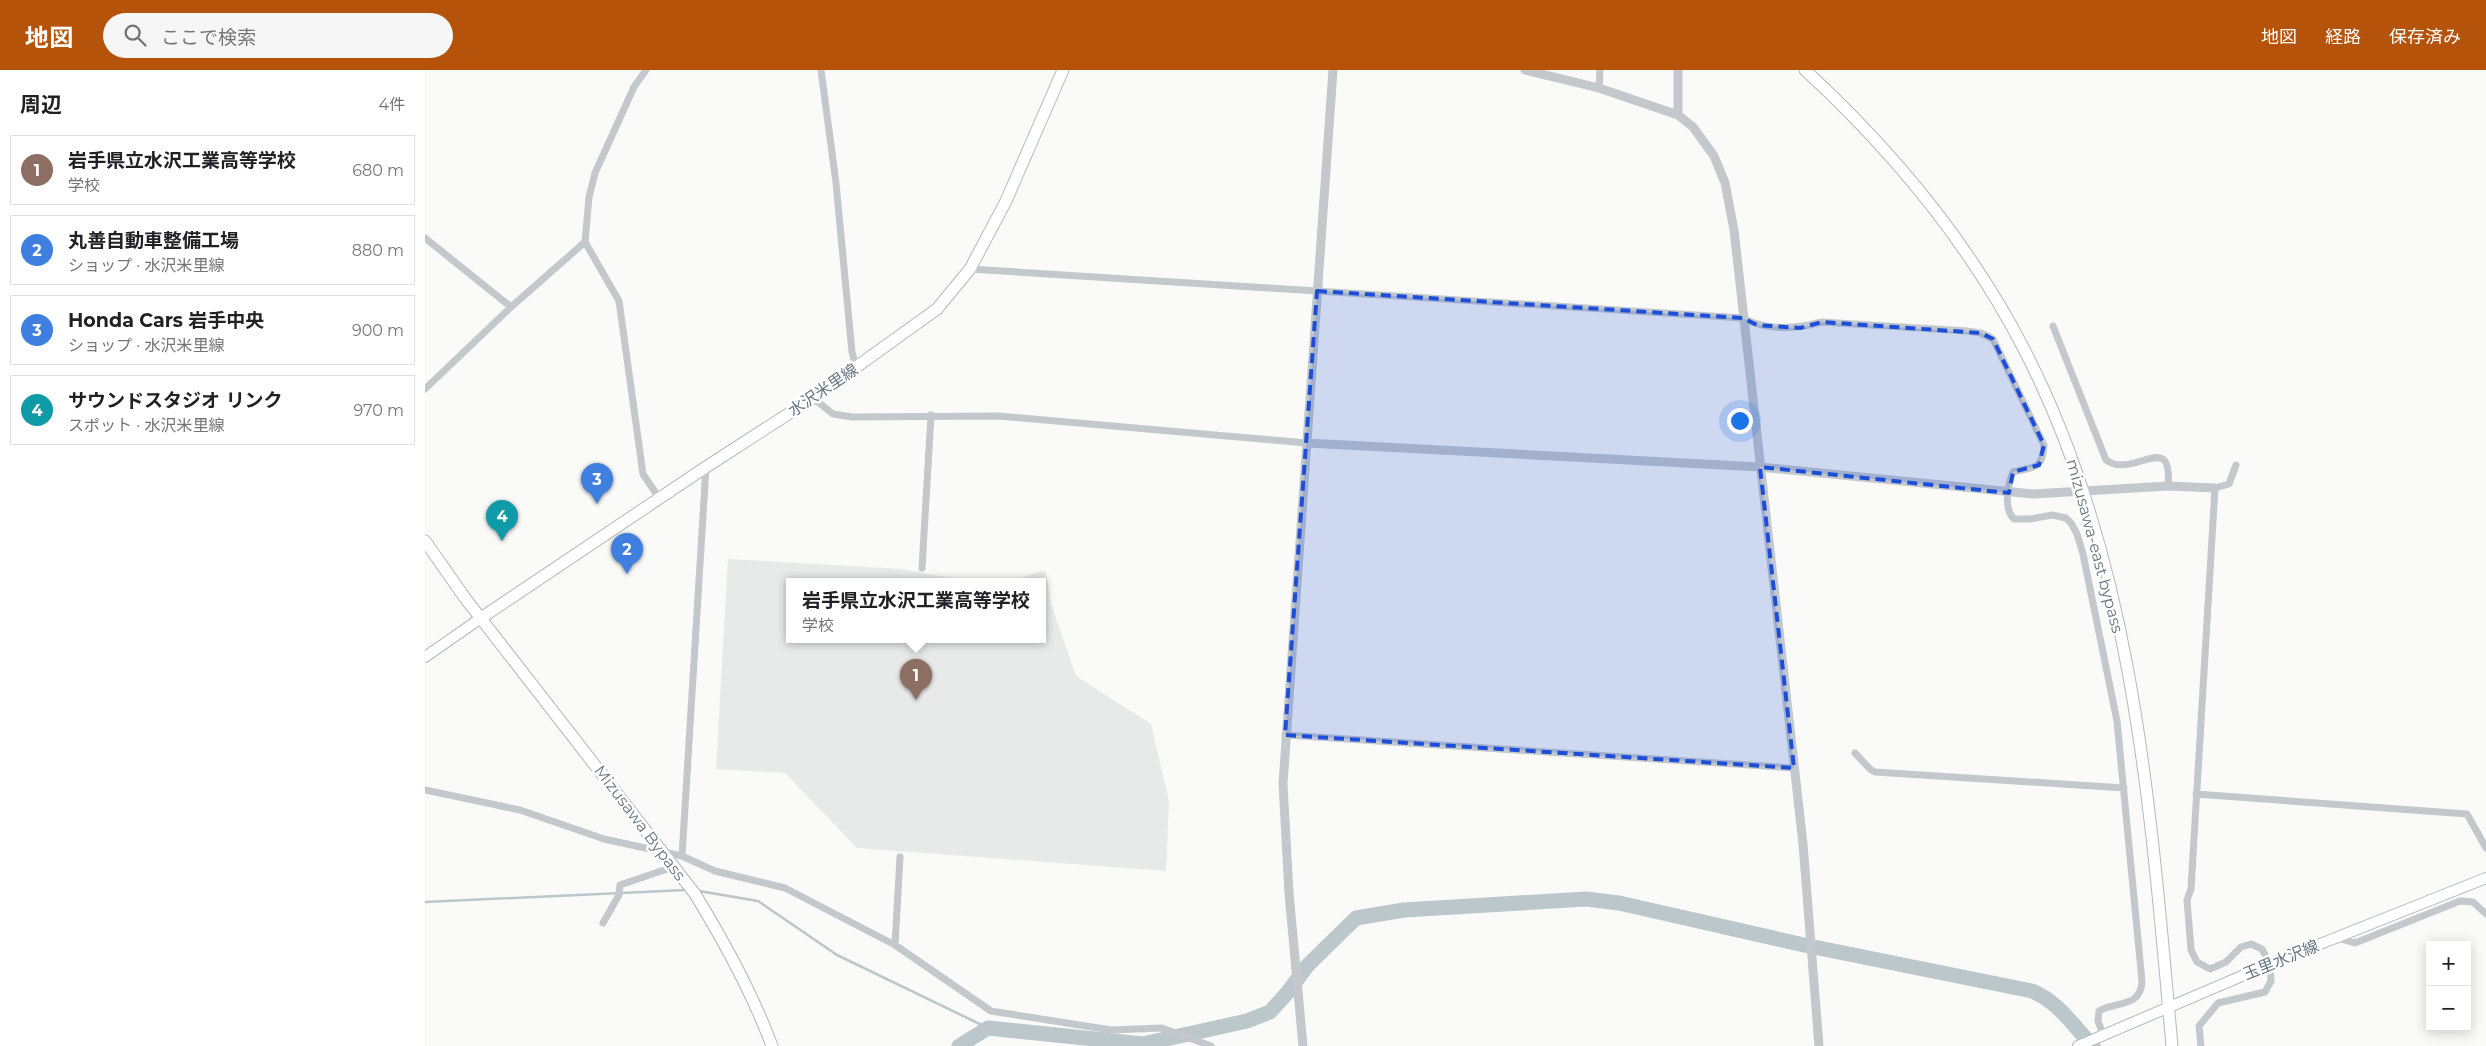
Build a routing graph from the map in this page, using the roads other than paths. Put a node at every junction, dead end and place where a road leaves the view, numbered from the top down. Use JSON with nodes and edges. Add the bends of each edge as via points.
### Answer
{"nodes":[{"id":1,"x":646,"y":70,"type":"edge"},
{"id":2,"x":821,"y":70,"type":"edge"},
{"id":3,"x":1063,"y":70,"type":"edge"},
{"id":4,"x":1333,"y":70,"type":"edge"},
{"id":5,"x":1525,"y":70,"type":"edge"},
{"id":6,"x":1600,"y":70,"type":"edge"},
{"id":7,"x":1679,"y":70,"type":"edge"},
{"id":8,"x":1805,"y":70,"type":"edge"},
{"id":9,"x":1599,"y":88,"type":"junction"},
{"id":10,"x":1678,"y":115,"type":"junction"},
{"id":11,"x":425,"y":238,"type":"edge"},
{"id":12,"x":585,"y":242,"type":"junction"},
{"id":13,"x":970,"y":269,"type":"junction"},
{"id":14,"x":1317,"y":291,"type":"junction"},
{"id":15,"x":511,"y":307,"type":"junction"},
{"id":16,"x":1743,"y":318,"type":"junction"},
{"id":17,"x":2053,"y":326,"type":"dead end"},
{"id":18,"x":856,"y":368,"type":"junction"},
{"id":19,"x":425,"y":389,"type":"edge"},
{"id":20,"x":813,"y":398,"type":"junction"},
{"id":21,"x":931,"y":415,"type":"junction"},
{"id":22,"x":1307,"y":443,"type":"junction"},
{"id":23,"x":2236,"y":465,"type":"dead end"},
{"id":24,"x":706,"y":467,"type":"junction"},
{"id":25,"x":1760,"y":467,"type":"junction"},
{"id":26,"x":2169,"y":486,"type":"junction"},
{"id":27,"x":2215,"y":488,"type":"junction"},
{"id":28,"x":2083,"y":491,"type":"junction"},
{"id":29,"x":2009,"y":493,"type":"junction"},
{"id":30,"x":659,"y":498,"type":"junction"},
{"id":31,"x":425,"y":541,"type":"edge"},
{"id":32,"x":922,"y":568,"type":"dead end"},
{"id":33,"x":481,"y":618,"type":"junction"},
{"id":34,"x":425,"y":657,"type":"edge"},
{"id":35,"x":1285,"y":735,"type":"junction"},
{"id":36,"x":1855,"y":752,"type":"dead end"},
{"id":37,"x":1794,"y":768,"type":"junction"},
{"id":38,"x":2124,"y":788,"type":"junction"},
{"id":39,"x":425,"y":790,"type":"edge"},
{"id":40,"x":2196,"y":794,"type":"junction"},
{"id":41,"x":2486,"y":848,"type":"edge"},
{"id":42,"x":664,"y":853,"type":"junction"},
{"id":43,"x":682,"y":856,"type":"junction"},
{"id":44,"x":900,"y":857,"type":"dead end"},
{"id":45,"x":673,"y":867,"type":"junction"},
{"id":46,"x":2486,"y":878,"type":"edge"},
{"id":47,"x":2486,"y":914,"type":"edge"},
{"id":48,"x":603,"y":923,"type":"dead end"},
{"id":49,"x":2337,"y":938,"type":"junction"},
{"id":50,"x":895,"y":945,"type":"junction"},
{"id":51,"x":2270,"y":964,"type":"junction"},
{"id":52,"x":2169,"y":1008,"type":"junction"},
{"id":53,"x":2104,"y":1037,"type":"junction"},
{"id":54,"x":772,"y":1046,"type":"edge"},
{"id":55,"x":1211,"y":1046,"type":"edge"},
{"id":56,"x":1303,"y":1046,"type":"edge"},
{"id":57,"x":1819,"y":1046,"type":"edge"},
{"id":58,"x":2078,"y":1046,"type":"edge"},
{"id":59,"x":2172,"y":1046,"type":"edge"},
{"id":60,"x":2201,"y":1046,"type":"edge"}],
"edges":[{"from":1,"to":12,"type":"street","via":[[634,87],[595,172]]},
{"from":2,"to":18,"type":"street"},
{"from":3,"to":13,"type":"main road","name":"水沢米里線","via":[[1006,201]]},
{"from":4,"to":14,"type":"street"},
{"from":5,"to":9,"type":"street"},
{"from":6,"to":9,"type":"street"},
{"from":7,"to":10,"type":"street"},
{"from":8,"to":28,"type":"main road","name":"mizusawa-east bypass","via":[[1869,131],[1907,174],[1968,258],[2026,354]]},
{"from":9,"to":10,"type":"street"},
{"from":10,"to":16,"type":"street","via":[[1705,141],[1725,183],[1734,230]]},
{"from":11,"to":15,"type":"street"},
{"from":12,"to":15,"type":"street"},
{"from":12,"to":30,"type":"street","via":[[619,301],[643,474]]},
{"from":13,"to":14,"type":"street"},
{"from":13,"to":18,"type":"main road","name":"水沢米里線","via":[[937,309]]},
{"from":14,"to":16,"type":"street"},
{"from":14,"to":22,"type":"street"},
{"from":15,"to":19,"type":"street"},
{"from":16,"to":25,"type":"street"},
{"from":16,"to":29,"type":"street","via":[[1757,325],[1800,328],[1822,322],[1967,331],[1981,333],[1993,340],[2044,445],[2039,465],[2013,472]]},
{"from":17,"to":26,"type":"street","via":[[2105,460],[2121,467],[2160,456],[2170,468]]},
{"from":18,"to":20,"type":"main road","name":"水沢米里線"},
{"from":20,"to":21,"type":"street","via":[[833,414],[852,417]]},
{"from":20,"to":24,"type":"main road","name":"水沢米里線"},
{"from":21,"to":22,"type":"street","via":[[998,416]]},
{"from":21,"to":32,"type":"street"},
{"from":22,"to":25,"type":"street"},
{"from":22,"to":35,"type":"street"},
{"from":23,"to":27,"type":"street","via":[[2229,484]]},
{"from":24,"to":30,"type":"main road","name":"水沢米里線"},
{"from":24,"to":43,"type":"street"},
{"from":25,"to":29,"type":"street"},
{"from":25,"to":37,"type":"street"},
{"from":26,"to":27,"type":"street"},
{"from":26,"to":28,"type":"street"},
{"from":27,"to":40,"type":"street"},
{"from":28,"to":29,"type":"street"},
{"from":28,"to":52,"type":"main road","name":"mizusawa-east bypass","via":[[2122,643],[2137,730]]},
{"from":29,"to":38,"type":"street","via":[[2008,511],[2014,519],[2059,515],[2071,523],[2077,534],[2117,721]]},
{"from":30,"to":33,"type":"main road","name":"水沢米里線"},
{"from":31,"to":33,"type":"main road","name":"Mizusawa Bypass"},
{"from":33,"to":34,"type":"main road"},
{"from":33,"to":42,"type":"main road","name":"Mizusawa Bypass"},
{"from":35,"to":37,"type":"street"},
{"from":35,"to":56,"type":"street","via":[[1283,784],[1289,893]]},
{"from":36,"to":38,"type":"street","via":[[1875,772]]},
{"from":37,"to":57,"type":"street"},
{"from":38,"to":53,"type":"street","via":[[2142,986],[2135,999],[2099,1011],[2098,1021]]},
{"from":39,"to":42,"type":"street","via":[[520,810],[603,839]]},
{"from":40,"to":41,"type":"street","via":[[2467,814]]},
{"from":40,"to":51,"type":"street","via":[[2191,889],[2187,900],[2191,950],[2197,962],[2210,969],[2226,962],[2241,947],[2251,944],[2262,949]]},
{"from":42,"to":43,"type":"street"},
{"from":42,"to":45,"type":"main road","name":"Mizusawa Bypass"},
{"from":43,"to":50,"type":"street","via":[[715,871],[785,888]]},
{"from":44,"to":50,"type":"street"},
{"from":45,"to":48,"type":"street","via":[[620,885],[619,895]]},
{"from":45,"to":54,"type":"main road","name":"Mizusawa Bypass","via":[[695,894],[727,946],[747,984]]},
{"from":46,"to":49,"type":"main road","name":"玉里水沢線"},
{"from":47,"to":49,"type":"street","via":[[2473,902],[2460,901],[2355,943]]},
{"from":49,"to":51,"type":"main road","name":"玉里水沢線"},
{"from":50,"to":55,"type":"street","via":[[991,1011],[1111,1030],[1162,1028]]},
{"from":51,"to":52,"type":"main road","name":"玉里水沢線"},
{"from":51,"to":60,"type":"street","via":[[2271,981],[2265,992],[2218,1003],[2199,1026]]},
{"from":52,"to":53,"type":"main road","name":"玉里水沢線"},
{"from":52,"to":59,"type":"main road","name":"mizusawa-east bypass"},
{"from":53,"to":58,"type":"main road","name":"玉里水沢線"}]}
